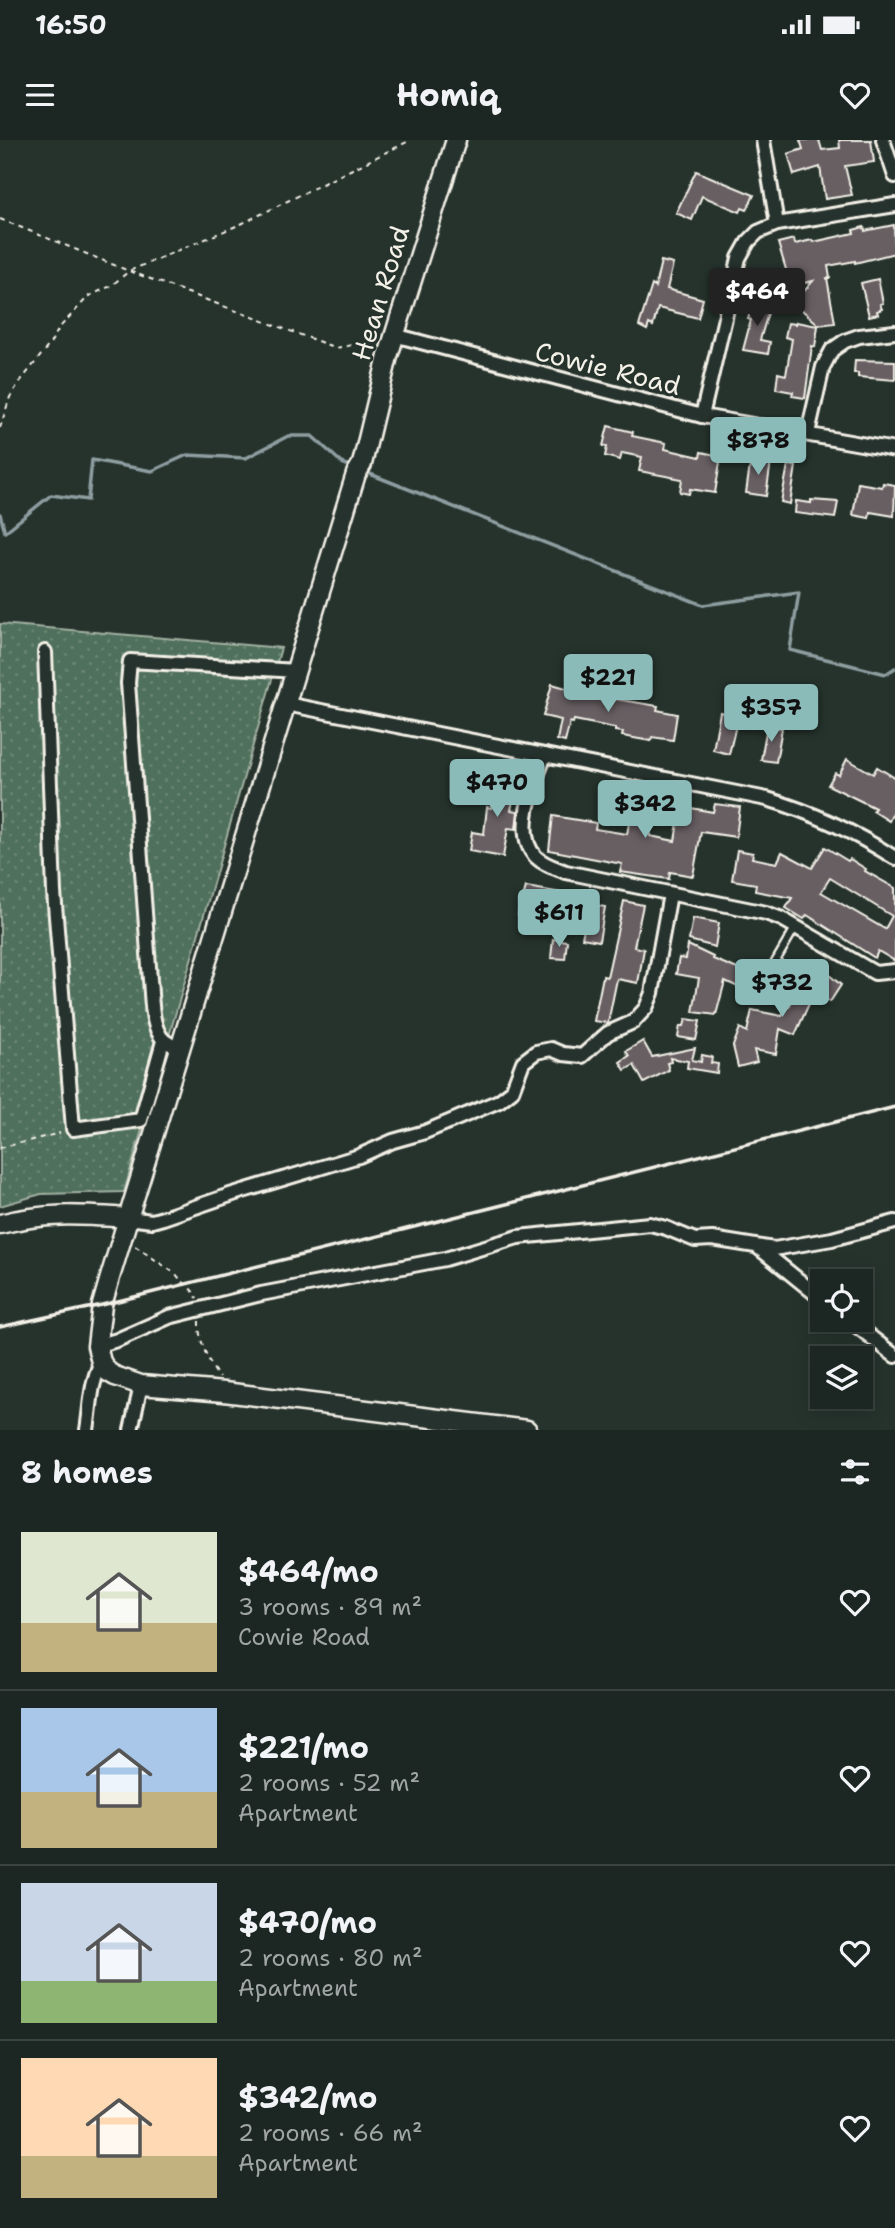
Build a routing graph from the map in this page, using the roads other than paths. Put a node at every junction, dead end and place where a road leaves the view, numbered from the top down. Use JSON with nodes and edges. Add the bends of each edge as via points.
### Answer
{"nodes":[{"id":1,"x":456,"y":140,"type":"edge"},
{"id":2,"x":763,"y":140,"type":"edge"},
{"id":3,"x":883,"y":140,"type":"edge"},
{"id":4,"x":895,"y":176,"type":"edge"},
{"id":5,"x":895,"y":205,"type":"edge"},
{"id":6,"x":777,"y":224,"type":"junction"},
{"id":7,"x":895,"y":332,"type":"edge"},
{"id":8,"x":394,"y":335,"type":"junction"},
{"id":9,"x":702,"y":416,"type":"junction"},
{"id":10,"x":808,"y":433,"type":"junction"},
{"id":11,"x":895,"y":450,"type":"edge"},
{"id":12,"x":45,"y":652,"type":"dead end"},
{"id":13,"x":297,"y":670,"type":"junction"},
{"id":14,"x":286,"y":704,"type":"junction"},
{"id":15,"x":544,"y":755,"type":"junction"},
{"id":16,"x":895,"y":858,"type":"edge"},
{"id":17,"x":670,"y":894,"type":"junction"},
{"id":18,"x":795,"y":928,"type":"junction"},
{"id":19,"x":895,"y":971,"type":"edge"},
{"id":20,"x":763,"y":982,"type":"dead end"},
{"id":21,"x":172,"y":1044,"type":"junction"},
{"id":22,"x":128,"y":1218,"type":"junction"},
{"id":23,"x":1,"y":1222,"type":"edge"},
{"id":24,"x":895,"y":1222,"type":"edge"},
{"id":25,"x":759,"y":1248,"type":"junction"},
{"id":26,"x":810,"y":1289,"type":"edge"},
{"id":27,"x":864,"y":1332,"type":"edge"},
{"id":28,"x":99,"y":1354,"type":"junction"},
{"id":29,"x":895,"y":1356,"type":"edge"},
{"id":30,"x":141,"y":1385,"type":"junction"},
{"id":31,"x":87,"y":1430,"type":"edge"},
{"id":32,"x":131,"y":1430,"type":"edge"},
{"id":33,"x":527,"y":1430,"type":"edge"}],
"edges":[{"from":1,"to":8,"type":"street","name":"Hean Road"},
{"from":2,"to":6,"type":"street"},
{"from":3,"to":4,"type":"street"},
{"from":5,"to":6,"type":"street"},
{"from":6,"to":9,"type":"street","via":[[758,232],[739,258]]},
{"from":7,"to":10,"type":"street","via":[[859,336],[832,350],[823,367]]},
{"from":8,"to":9,"type":"street","name":"Cowie Road"},
{"from":8,"to":13,"type":"street","name":"Hean Road","via":[[359,469]]},
{"from":9,"to":10,"type":"street","name":"Cowie Road"},
{"from":10,"to":11,"type":"street","name":"Cowie Road"},
{"from":12,"to":21,"type":"street","via":[[54,892],[73,1129],[141,1120]]},
{"from":13,"to":14,"type":"street","name":"Hean Road"},
{"from":13,"to":21,"type":"street","via":[[130,661],[147,950],[156,1028]]},
{"from":14,"to":15,"type":"street"},
{"from":14,"to":21,"type":"street","name":"Hean Road"},
{"from":15,"to":16,"type":"street","via":[[796,807]]},
{"from":15,"to":17,"type":"street","via":[[525,822],[534,856],[566,872]]},
{"from":17,"to":18,"type":"street","via":[[766,913]]},
{"from":17,"to":22,"type":"street","via":[[646,1008],[633,1022],[608,1032],[582,1056],[551,1049],[536,1052],[523,1062],[512,1091],[499,1101],[359,1156],[152,1221]]},
{"from":18,"to":19,"type":"street","via":[[875,972]]},
{"from":18,"to":20,"type":"lane"},
{"from":21,"to":22,"type":"street","name":"Hean Road"},
{"from":22,"to":23,"type":"street","via":[[63,1214]]},
{"from":22,"to":28,"type":"street","name":"Hean Road","via":[[102,1305]]},
{"from":24,"to":25,"type":"street","via":[[832,1239]]},
{"from":25,"to":26,"type":"street"},
{"from":25,"to":28,"type":"street","via":[[695,1240],[650,1224],[518,1237],[444,1259],[261,1294],[169,1317],[117,1340]]},
{"from":27,"to":29,"type":"street"},
{"from":28,"to":30,"type":"street","via":[[108,1372]]},
{"from":28,"to":31,"type":"street"},
{"from":30,"to":32,"type":"street"},
{"from":30,"to":33,"type":"street"}]}
